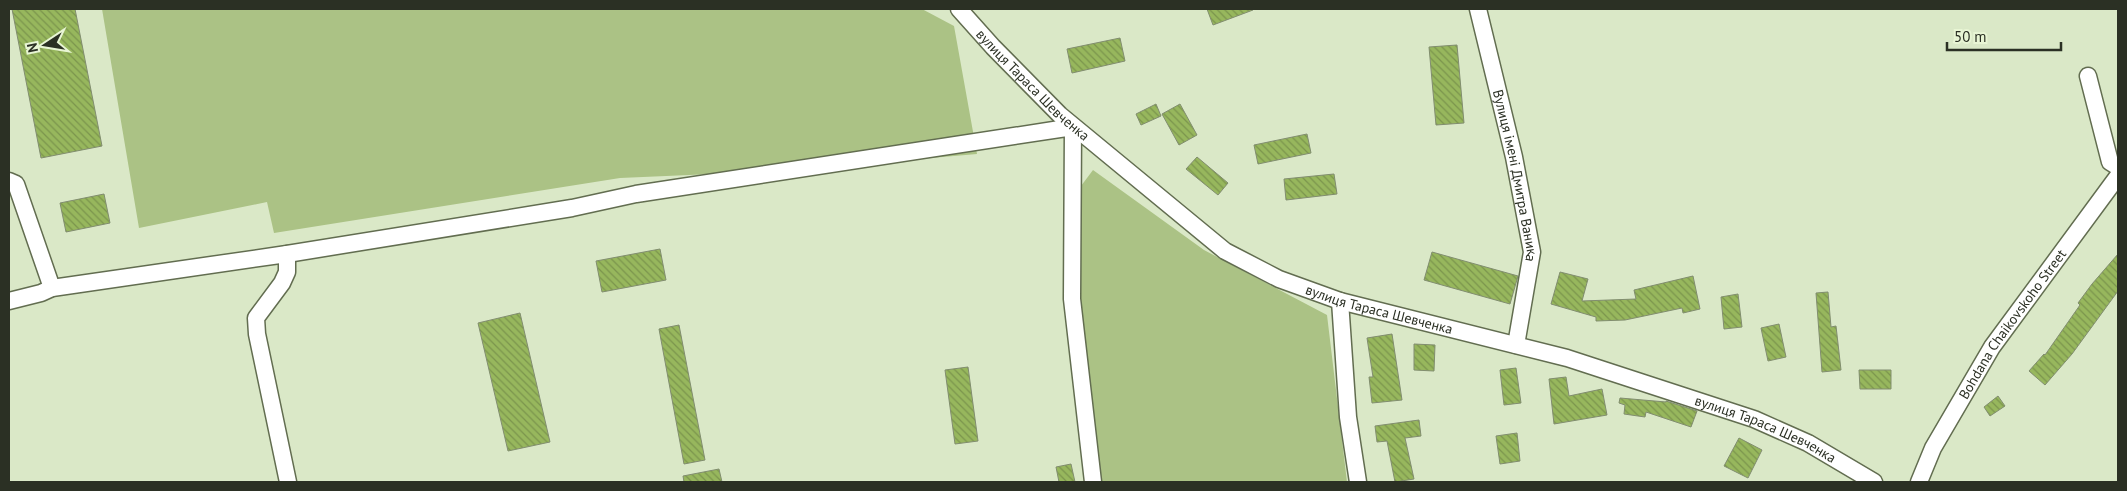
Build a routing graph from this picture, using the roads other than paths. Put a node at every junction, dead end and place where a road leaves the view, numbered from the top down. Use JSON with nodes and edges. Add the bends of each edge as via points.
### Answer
{"nodes":[{"id":1,"x":960,"y":9,"type":"edge"},
{"id":2,"x":1478,"y":9,"type":"edge"},
{"id":3,"x":2088,"y":76,"type":"dead end"},
{"id":4,"x":2118,"y":167,"type":"edge"},
{"id":5,"x":2118,"y":176,"type":"edge"},
{"id":6,"x":9,"y":181,"type":"edge"},
{"id":7,"x":287,"y":254,"type":"junction"},
{"id":8,"x":52,"y":288,"type":"junction"},
{"id":9,"x":9,"y":301,"type":"edge"},
{"id":10,"x":1340,"y":301,"type":"junction"},
{"id":11,"x":1516,"y":345,"type":"junction"},
{"id":12,"x":288,"y":482,"type":"edge"},
{"id":13,"x":1093,"y":482,"type":"edge"},
{"id":14,"x":1358,"y":482,"type":"edge"},
{"id":15,"x":1874,"y":482,"type":"edge"},
{"id":16,"x":1920,"y":482,"type":"edge"}],
"edges":[{"from":1,"to":10,"type":"street","name":"вулиця Тараса Шевченка","via":[[1060,115],[1225,251],[1279,279]]},
{"from":2,"to":11,"type":"street","name":"Вулиця імені Дмитра Ваника","via":[[1514,157],[1532,252]]},
{"from":3,"to":4,"type":"street","via":[[2110,162]]},
{"from":5,"to":16,"type":"street","name":"Bohdana Chaikovskoho Street","via":[[1992,347],[1933,448]]},
{"from":6,"to":8,"type":"street","via":[[16,184]]},
{"from":7,"to":8,"type":"street"},
{"from":7,"to":12,"type":"street","via":[[287,272],[282,283],[256,318]]},
{"from":7,"to":13,"type":"street","via":[[572,208],[636,194],[1073,127],[1072,299]]},
{"from":8,"to":9,"type":"street","via":[[41,294]]},
{"from":10,"to":11,"type":"street","name":"вулиця Тараса Шевченка"},
{"from":10,"to":14,"type":"street","via":[[1348,417]]},
{"from":11,"to":15,"type":"street","name":"вулиця Тараса Шевченка","via":[[1567,358],[1754,419],[1808,443]]}]}
